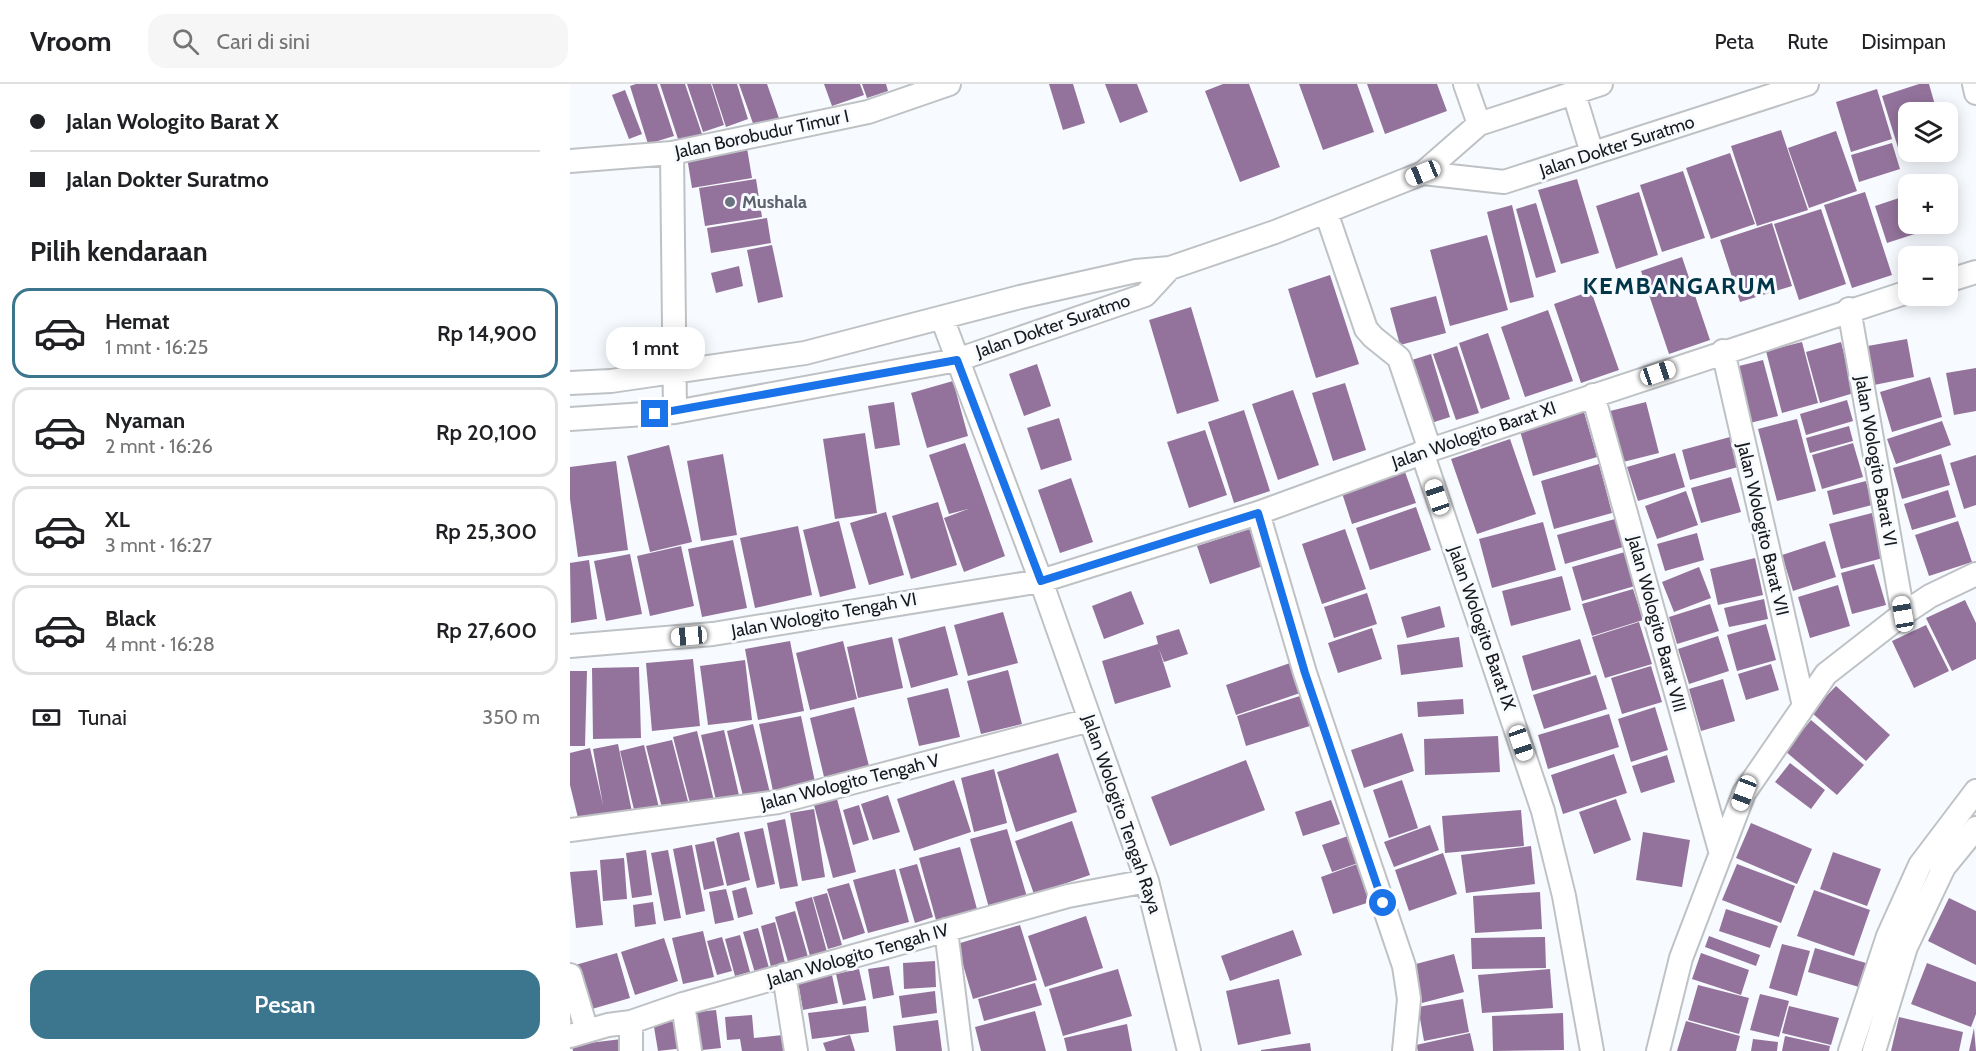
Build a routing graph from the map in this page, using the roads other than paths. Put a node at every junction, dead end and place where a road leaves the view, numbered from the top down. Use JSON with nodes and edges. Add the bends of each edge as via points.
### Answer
{"nodes":[{"id":1,"x":949,"y":84,"type":"edge"},
{"id":2,"x":1465,"y":84,"type":"edge"},
{"id":3,"x":1601,"y":84,"type":"edge"},
{"id":4,"x":1807,"y":84,"type":"edge"},
{"id":5,"x":1974,"y":84,"type":"edge"},
{"id":6,"x":1976,"y":93,"type":"edge"},
{"id":7,"x":1574,"y":94,"type":"junction"},
{"id":8,"x":1479,"y":124,"type":"junction"},
{"id":9,"x":672,"y":153,"type":"junction"},
{"id":10,"x":1592,"y":153,"type":"junction"},
{"id":11,"x":570,"y":161,"type":"edge"},
{"id":12,"x":1423,"y":173,"type":"junction"},
{"id":13,"x":1326,"y":212,"type":"junction"},
{"id":14,"x":1170,"y":268,"type":"junction"},
{"id":15,"x":1976,"y":272,"type":"edge"},
{"id":16,"x":1958,"y":277,"type":"edge"},
{"id":17,"x":1898,"y":295,"type":"edge"},
{"id":18,"x":1849,"y":309,"type":"junction"},
{"id":19,"x":942,"y":318,"type":"junction"},
{"id":20,"x":1723,"y":351,"type":"junction"},
{"id":21,"x":957,"y":360,"type":"junction"},
{"id":22,"x":674,"y":373,"type":"junction"},
{"id":23,"x":570,"y":382,"type":"edge"},
{"id":24,"x":1593,"y":395,"type":"junction"},
{"id":25,"x":675,"y":412,"type":"junction"},
{"id":26,"x":570,"y":419,"type":"edge"},
{"id":27,"x":1426,"y":451,"type":"junction"},
{"id":28,"x":1258,"y":513,"type":"junction"},
{"id":29,"x":1976,"y":574,"type":"edge"},
{"id":30,"x":1041,"y":581,"type":"junction"},
{"id":31,"x":1903,"y":614,"type":"junction"},
{"id":32,"x":570,"y":646,"type":"edge"},
{"id":33,"x":1804,"y":706,"type":"junction"},
{"id":34,"x":1090,"y":720,"type":"junction"},
{"id":35,"x":1976,"y":790,"type":"edge"},
{"id":36,"x":1976,"y":828,"type":"edge"},
{"id":37,"x":570,"y":830,"type":"edge"},
{"id":38,"x":1721,"y":854,"type":"junction"},
{"id":39,"x":1147,"y":880,"type":"junction"},
{"id":40,"x":946,"y":930,"type":"junction"},
{"id":41,"x":570,"y":975,"type":"edge"},
{"id":42,"x":784,"y":975,"type":"junction"},
{"id":43,"x":683,"y":1004,"type":"junction"},
{"id":44,"x":631,"y":1022,"type":"junction"},
{"id":45,"x":579,"y":1034,"type":"edge"},
{"id":46,"x":631,"y":1051,"type":"edge"},
{"id":47,"x":690,"y":1051,"type":"edge"},
{"id":48,"x":796,"y":1051,"type":"edge"},
{"id":49,"x":961,"y":1051,"type":"edge"},
{"id":50,"x":1190,"y":1051,"type":"edge"},
{"id":51,"x":1404,"y":1051,"type":"edge"},
{"id":52,"x":1592,"y":1051,"type":"edge"},
{"id":53,"x":1658,"y":1051,"type":"edge"},
{"id":54,"x":1850,"y":1051,"type":"edge"},
{"id":55,"x":1874,"y":1051,"type":"edge"}],
"edges":[{"from":1,"to":9,"type":"street","name":"Jalan Borobudur Timur I","via":[[868,112]]},
{"from":2,"to":8,"type":"street"},
{"from":3,"to":7,"type":"street","name":"Jalan Dokter Suratmo"},
{"from":4,"to":10,"type":"street","name":"Jalan Dokter Suratmo"},
{"from":5,"to":6,"type":"street"},
{"from":7,"to":8,"type":"street","name":"Jalan Dokter Suratmo"},
{"from":7,"to":10,"type":"street"},
{"from":8,"to":12,"type":"street","name":"Jalan Dokter Suratmo"},
{"from":9,"to":11,"type":"street","name":"Jalan Borobudur Timur I"},
{"from":9,"to":22,"type":"street"},
{"from":10,"to":12,"type":"street","name":"Jalan Dokter Suratmo","via":[[1504,182]]},
{"from":12,"to":13,"type":"street","name":"Jalan Dokter Suratmo"},
{"from":13,"to":14,"type":"street","name":"Jalan Dokter Suratmo"},
{"from":13,"to":27,"type":"street","name":"Jalan Wologito Barat IX","via":[[1366,329],[1399,358]]},
{"from":14,"to":19,"type":"street","name":"Jalan Dokter Suratmo","via":[[1136,271]]},
{"from":14,"to":21,"type":"street","name":"Jalan Dokter Suratmo","via":[[1144,295]]},
{"from":15,"to":16,"type":"street"},
{"from":17,"to":18,"type":"street","name":"Jalan Wologito Barat XI"},
{"from":18,"to":20,"type":"street","name":"Jalan Wologito Barat XI"},
{"from":18,"to":31,"type":"street","name":"Jalan Wologito Barat VI"},
{"from":19,"to":21,"type":"street","name":"Jalan Wologito Tengah Raya"},
{"from":19,"to":22,"type":"street","name":"Jalan Dokter Suratmo","via":[[805,353]]},
{"from":20,"to":24,"type":"street","name":"Jalan Wologito Barat XI"},
{"from":20,"to":33,"type":"street","name":"Jalan Wologito Barat VII"},
{"from":21,"to":25,"type":"street","name":"Jalan Dokter Suratmo"},
{"from":21,"to":30,"type":"street","name":"Jalan Wologito Tengah Raya"},
{"from":22,"to":23,"type":"street","name":"Jalan Dokter Suratmo"},
{"from":22,"to":25,"type":"street"},
{"from":24,"to":27,"type":"street","name":"Jalan Wologito Barat XI"},
{"from":24,"to":38,"type":"street","name":"Jalan Wologito Barat VIII"},
{"from":25,"to":26,"type":"street","name":"Jalan Dokter Suratmo"},
{"from":27,"to":28,"type":"street","name":"Jalan Wologito Barat XI"},
{"from":27,"to":52,"type":"street","name":"Jalan Wologito Barat IX","via":[[1543,811],[1564,896]]},
{"from":28,"to":30,"type":"street","name":"Jalan Wologito Barat XI"},
{"from":28,"to":51,"type":"street","via":[[1305,673],[1404,966],[1409,999]]},
{"from":29,"to":31,"type":"street"},
{"from":30,"to":32,"type":"street","name":"Jalan Wologito Tengah VI","via":[[712,634]]},
{"from":30,"to":34,"type":"street","name":"Jalan Wologito Tengah Raya"},
{"from":31,"to":33,"type":"street","via":[[1826,674]]},
{"from":33,"to":38,"type":"street","via":[[1744,793]]},
{"from":34,"to":37,"type":"street","name":"Jalan Wologito Tengah V","via":[[778,802]]},
{"from":34,"to":39,"type":"street","name":"Jalan Wologito Tengah Raya"},
{"from":35,"to":54,"type":"street","via":[[1920,865],[1888,936]]},
{"from":36,"to":55,"type":"street","via":[[1944,867],[1906,947]]},
{"from":38,"to":53,"type":"street","via":[[1681,958]]},
{"from":39,"to":40,"type":"street","name":"Jalan Wologito Tengah IV","via":[[1068,896]]},
{"from":39,"to":50,"type":"street","name":"Jalan Wologito Tengah Raya"},
{"from":40,"to":42,"type":"street","name":"Jalan Wologito Tengah IV"},
{"from":40,"to":49,"type":"street"},
{"from":41,"to":45,"type":"street"},
{"from":42,"to":43,"type":"street","name":"Jalan Wologito Tengah IV"},
{"from":42,"to":48,"type":"street"},
{"from":43,"to":44,"type":"street","name":"Jalan Wologito Tengah IV"},
{"from":43,"to":47,"type":"street"},
{"from":44,"to":45,"type":"street","name":"Jalan Wologito Tengah IV"},
{"from":44,"to":46,"type":"street"}]}
